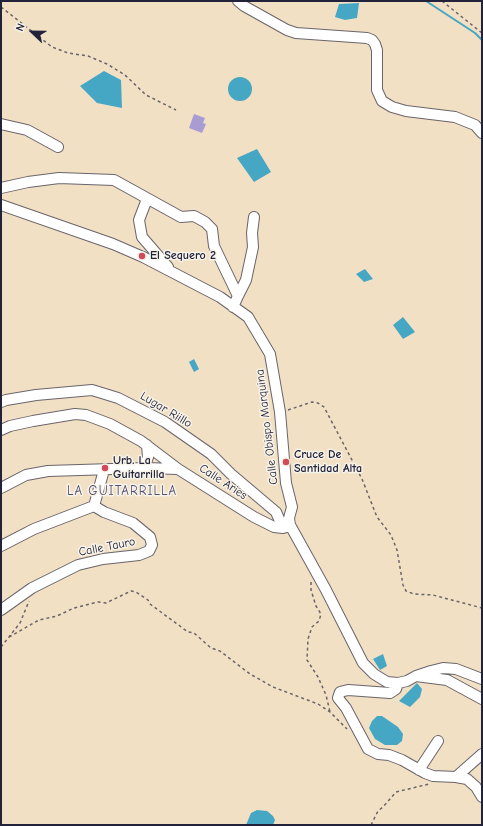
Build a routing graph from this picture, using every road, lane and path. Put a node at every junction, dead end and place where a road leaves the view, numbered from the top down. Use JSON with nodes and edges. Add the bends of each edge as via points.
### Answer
{"nodes":[{"id":1,"x":238,"y":1,"type":"edge"},
{"id":2,"x":442,"y":1,"type":"edge"},
{"id":3,"x":1,"y":7,"type":"edge"},
{"id":4,"x":482,"y":33,"type":"edge"},
{"id":5,"x":176,"y":110,"type":"dead end"},
{"id":6,"x":1,"y":124,"type":"edge"},
{"id":7,"x":482,"y":133,"type":"edge"},
{"id":8,"x":58,"y":147,"type":"dead end"},
{"id":9,"x":1,"y":188,"type":"edge"},
{"id":10,"x":147,"y":199,"type":"junction"},
{"id":11,"x":1,"y":205,"type":"edge"},
{"id":12,"x":254,"y":217,"type":"dead end"},
{"id":13,"x":172,"y":272,"type":"junction"},
{"id":14,"x":238,"y":296,"type":"junction"},
{"id":15,"x":233,"y":307,"type":"junction"},
{"id":16,"x":1,"y":402,"type":"edge"},
{"id":17,"x":280,"y":412,"type":"junction"},
{"id":18,"x":1,"y":430,"type":"edge"},
{"id":19,"x":147,"y":445,"type":"junction"},
{"id":20,"x":144,"y":468,"type":"junction"},
{"id":21,"x":178,"y":469,"type":"junction"},
{"id":22,"x":104,"y":470,"type":"junction"},
{"id":23,"x":1,"y":488,"type":"edge"},
{"id":24,"x":94,"y":506,"type":"junction"},
{"id":25,"x":287,"y":527,"type":"junction"},
{"id":26,"x":1,"y":546,"type":"edge"},
{"id":27,"x":318,"y":575,"type":"junction"},
{"id":28,"x":32,"y":588,"type":"junction"},
{"id":29,"x":482,"y":608,"type":"edge"},
{"id":30,"x":1,"y":610,"type":"edge"},
{"id":31,"x":9,"y":637,"type":"junction"},
{"id":32,"x":1,"y":647,"type":"edge"},
{"id":33,"x":416,"y":676,"type":"junction"},
{"id":34,"x":482,"y":679,"type":"edge"},
{"id":35,"x":398,"y":683,"type":"junction"},
{"id":36,"x":482,"y":699,"type":"edge"},
{"id":37,"x":330,"y":712,"type":"junction"},
{"id":38,"x":351,"y":733,"type":"dead end"},
{"id":39,"x":438,"y":741,"type":"dead end"},
{"id":40,"x":482,"y":754,"type":"edge"},
{"id":41,"x":419,"y":770,"type":"junction"},
{"id":42,"x":433,"y":776,"type":"junction"},
{"id":43,"x":456,"y":777,"type":"junction"},
{"id":44,"x":479,"y":785,"type":"edge"},
{"id":45,"x":482,"y":797,"type":"edge"},
{"id":46,"x":371,"y":825,"type":"edge"}],
"edges":[{"from":1,"to":7,"type":"street","via":[[296,33],[372,40],[377,50],[377,90],[382,101],[406,111],[455,117],[475,125]]},
{"from":2,"to":4,"type":"path"},
{"from":3,"to":5,"type":"path","via":[[52,47],[88,56],[107,64],[125,75],[146,95]]},
{"from":6,"to":8,"type":"street","via":[[27,130]]},
{"from":9,"to":10,"type":"street","via":[[59,178],[114,180]]},
{"from":10,"to":13,"type":"street","via":[[139,220],[142,237]]},
{"from":10,"to":14,"type":"street","via":[[181,217],[194,216],[212,229],[214,246]]},
{"from":11,"to":13,"type":"street","name":"Calle Obispo Marquina","via":[[113,244]]},
{"from":12,"to":14,"type":"street","via":[[253,247],[246,280]]},
{"from":13,"to":15,"type":"street","name":"Calle Obispo Marquina","via":[[220,297]]},
{"from":14,"to":15,"type":"street"},
{"from":15,"to":17,"type":"street","name":"Calle Obispo Marquina","via":[[248,318],[270,354]]},
{"from":16,"to":25,"type":"street","name":"Lugar Riillo","via":[[43,394],[92,390],[118,398],[165,422],[211,454],[276,512]]},
{"from":17,"to":25,"type":"street","name":"Calle Obispo Marquina","via":[[286,483],[292,507]]},
{"from":17,"to":29,"type":"path","via":[[312,402],[324,407],[362,479],[377,517],[391,536],[397,550],[406,591]]},
{"from":18,"to":19,"type":"street","name":"Calle Aries","via":[[33,421],[75,414],[86,415],[110,424]]},
{"from":19,"to":20,"type":"street","via":[[148,457]]},
{"from":19,"to":21,"type":"street","name":"Calle Aries"},
{"from":20,"to":21,"type":"street"},
{"from":20,"to":22,"type":"street"},
{"from":21,"to":25,"type":"street","name":"Calle Aries","via":[[254,517],[274,527]]},
{"from":22,"to":23,"type":"street","via":[[48,471],[26,475]]},
{"from":22,"to":24,"type":"street"},
{"from":24,"to":26,"type":"street","via":[[34,529]]},
{"from":24,"to":28,"type":"street","name":"Calle Tauro","via":[[133,523],[150,537],[152,545],[149,551],[78,565]]},
{"from":25,"to":27,"type":"street"},
{"from":27,"to":35,"type":"street","via":[[363,663],[387,682]]},
{"from":27,"to":37,"type":"path","via":[[311,582],[311,590],[321,614],[308,639],[307,660],[326,695]]},
{"from":28,"to":30,"type":"street","name":"Calle Tauro"},
{"from":28,"to":31,"type":"path","via":[[30,601]]},
{"from":31,"to":32,"type":"path"},
{"from":31,"to":37,"type":"path","via":[[39,620],[57,616],[74,608],[98,602],[106,603],[131,591],[136,592],[188,632],[194,633],[211,648],[220,651],[250,674],[273,687],[318,704]]},
{"from":33,"to":34,"type":"street","via":[[443,668],[456,669]]},
{"from":33,"to":35,"type":"street"},
{"from":33,"to":36,"type":"street","via":[[447,680]]},
{"from":35,"to":41,"type":"street","via":[[396,689],[390,693],[348,690],[340,692],[338,698],[368,749],[402,760]]},
{"from":37,"to":38,"type":"path"},
{"from":39,"to":41,"type":"street"},
{"from":40,"to":43,"type":"street"},
{"from":41,"to":42,"type":"street"},
{"from":42,"to":43,"type":"street"},
{"from":42,"to":46,"type":"path","via":[[432,782],[428,784],[396,792],[378,811]]},
{"from":43,"to":44,"type":"street"},
{"from":44,"to":45,"type":"street"}]}
